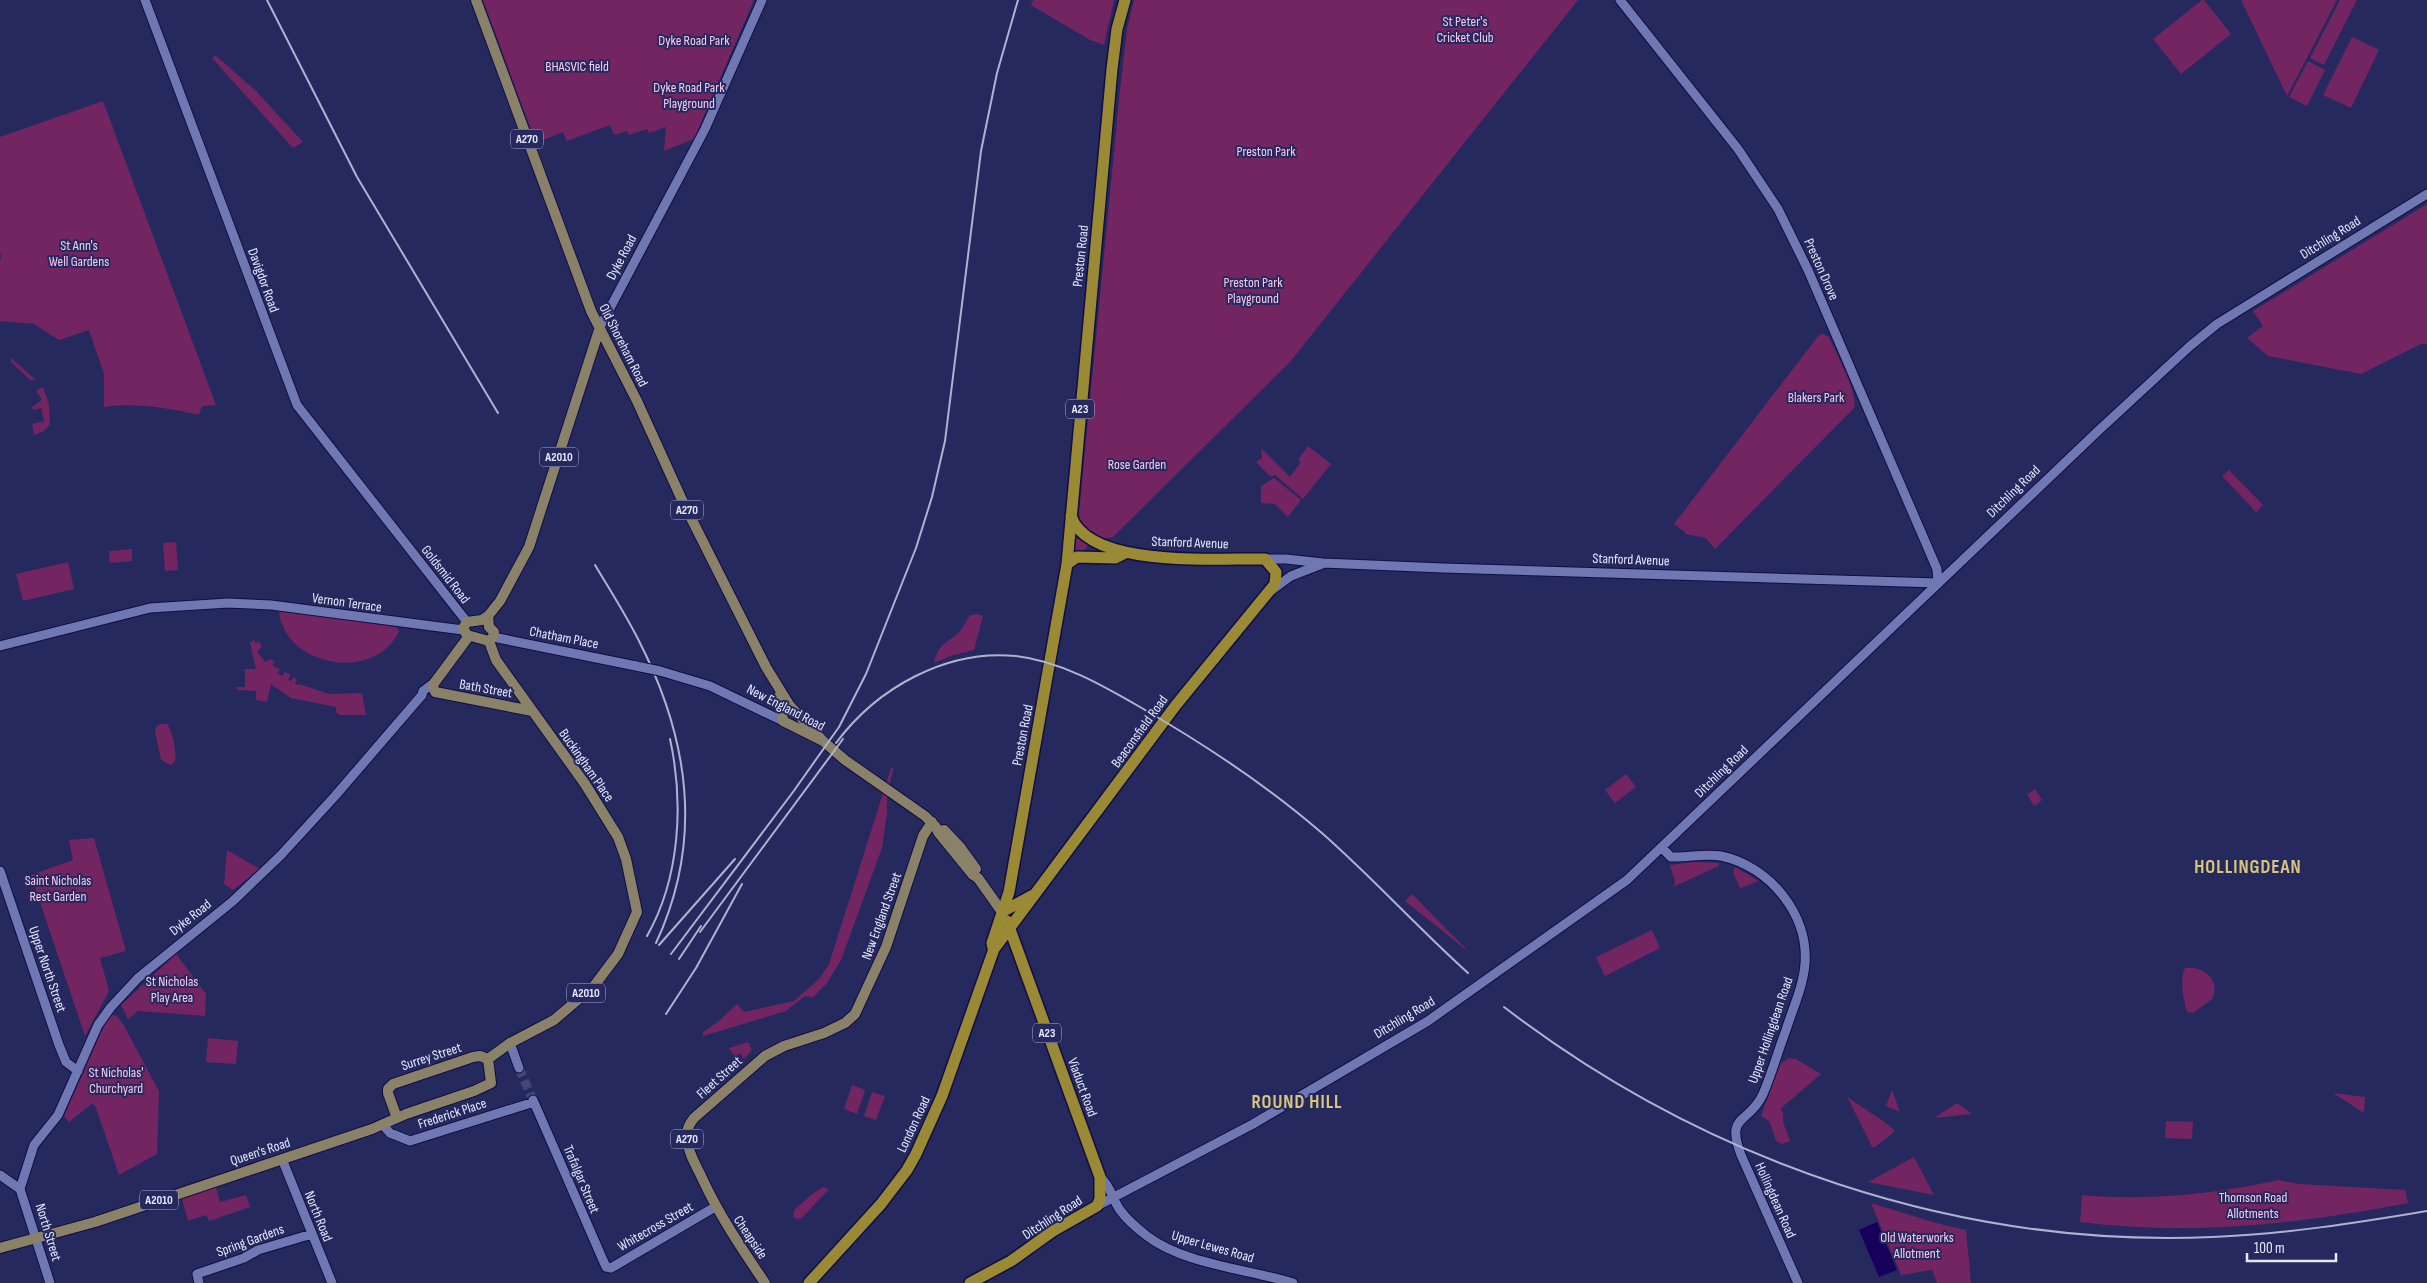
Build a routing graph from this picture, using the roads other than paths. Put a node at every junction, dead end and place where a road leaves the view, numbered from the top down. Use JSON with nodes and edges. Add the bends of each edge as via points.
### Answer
{"nodes":[{"id":1,"x":145,"y":0,"type":"edge"},
{"id":2,"x":476,"y":0,"type":"edge"},
{"id":3,"x":762,"y":0,"type":"edge"},
{"id":4,"x":1125,"y":0,"type":"edge"},
{"id":5,"x":1620,"y":0,"type":"edge"},
{"id":6,"x":2427,"y":194,"type":"edge"},
{"id":7,"x":607,"y":309,"type":"junction"},
{"id":8,"x":591,"y":311,"type":"junction"},
{"id":9,"x":600,"y":327,"type":"junction"},
{"id":10,"x":1071,"y":516,"type":"junction"},
{"id":11,"x":1094,"y":542,"type":"junction"},
{"id":12,"x":404,"y":543,"type":"joint"},
{"id":13,"x":1125,"y":553,"type":"junction"},
{"id":14,"x":1084,"y":556,"type":"junction"},
{"id":15,"x":1265,"y":559,"type":"junction"},
{"id":16,"x":1323,"y":563,"type":"junction"},
{"id":17,"x":1067,"y":564,"type":"junction"},
{"id":18,"x":1294,"y":574,"type":"joint"},
{"id":19,"x":1910,"y":583,"type":"junction"},
{"id":20,"x":1938,"y":583,"type":"junction"},
{"id":21,"x":1272,"y":590,"type":"junction"},
{"id":22,"x":1917,"y":604,"type":"junction"},
{"id":23,"x":488,"y":616,"type":"junction"},
{"id":24,"x":468,"y":628,"type":"junction"},
{"id":25,"x":491,"y":635,"type":"junction"},
{"id":26,"x":0,"y":646,"type":"edge"},
{"id":27,"x":633,"y":665,"type":"joint"},
{"id":28,"x":435,"y":687,"type":"junction"},
{"id":29,"x":779,"y":690,"type":"junction"},
{"id":30,"x":519,"y":703,"type":"junction"},
{"id":31,"x":783,"y":721,"type":"junction"},
{"id":32,"x":823,"y":741,"type":"junction"},
{"id":33,"x":934,"y":825,"type":"junction"},
{"id":34,"x":1662,"y":848,"type":"junction"},
{"id":35,"x":0,"y":871,"type":"edge"},
{"id":36,"x":1036,"y":893,"type":"junction"},
{"id":37,"x":1002,"y":912,"type":"junction"},
{"id":38,"x":1009,"y":927,"type":"junction"},
{"id":39,"x":994,"y":949,"type":"junction"},
{"id":40,"x":851,"y":1018,"type":"joint"},
{"id":41,"x":510,"y":1043,"type":"junction"},
{"id":42,"x":488,"y":1059,"type":"junction"},
{"id":43,"x":520,"y":1068,"type":"tunnel mouth"},
{"id":44,"x":78,"y":1071,"type":"junction"},
{"id":45,"x":533,"y":1101,"type":"joint"},
{"id":46,"x":397,"y":1118,"type":"junction"},
{"id":47,"x":383,"y":1125,"type":"junction"},
{"id":48,"x":1736,"y":1126,"type":"joint"},
{"id":49,"x":282,"y":1159,"type":"junction"},
{"id":50,"x":0,"y":1175,"type":"edge"},
{"id":51,"x":1100,"y":1177,"type":"junction"},
{"id":52,"x":20,"y":1189,"type":"junction"},
{"id":53,"x":1113,"y":1198,"type":"junction"},
{"id":54,"x":1097,"y":1206,"type":"junction"},
{"id":55,"x":716,"y":1207,"type":"junction"},
{"id":56,"x":312,"y":1234,"type":"junction"},
{"id":57,"x":35,"y":1237,"type":"junction"},
{"id":58,"x":0,"y":1248,"type":"edge"},
{"id":59,"x":607,"y":1268,"type":"joint"},
{"id":60,"x":50,"y":1283,"type":"edge"},
{"id":61,"x":199,"y":1283,"type":"edge"},
{"id":62,"x":332,"y":1283,"type":"edge"},
{"id":63,"x":765,"y":1283,"type":"edge"},
{"id":64,"x":809,"y":1283,"type":"edge"},
{"id":65,"x":970,"y":1283,"type":"edge"},
{"id":66,"x":1294,"y":1283,"type":"edge"},
{"id":67,"x":1798,"y":1283,"type":"edge"}],
"edges":[{"from":1,"to":12,"type":"street","name":"Davigdor Road","via":[[297,405]]},
{"from":2,"to":8,"type":"main road","name":"Old Shoreham Road","number":"A270"},
{"from":3,"to":7,"type":"street","name":"Dyke Road","via":[[705,129],[623,286]]},
{"from":4,"to":10,"type":"highway","name":"Preston Road","number":"A23","via":[[1114,54]]},
{"from":5,"to":20,"type":"street","name":"Preston Drove","via":[[1738,149],[1778,209],[1808,270],[1937,569]]},
{"from":6,"to":20,"type":"street","name":"Ditchling Road","via":[[2202,336]]},
{"from":7,"to":8,"type":"street"},
{"from":7,"to":9,"type":"street","name":"Dyke Road"},
{"from":8,"to":9,"type":"main road","name":"Old Shoreham Road","number":"A270"},
{"from":9,"to":23,"type":"main road","name":"Dyke Road","number":"A2010","via":[[530,547]]},
{"from":9,"to":29,"type":"main road","name":"Old Shoreham Road","number":"A270","via":[[682,500]]},
{"from":10,"to":11,"type":"highway","name":"Stanford Avenue","via":[[1078,530]]},
{"from":10,"to":17,"type":"highway","number":"A23"},
{"from":11,"to":13,"type":"highway","name":"Stanford Avenue"},
{"from":11,"to":14,"type":"highway"},
{"from":12,"to":24,"type":"street","name":"Goldsmid Road"},
{"from":13,"to":14,"type":"highway","via":[[1115,558]]},
{"from":13,"to":15,"type":"highway","name":"Stanford Avenue","via":[[1153,557]]},
{"from":14,"to":17,"type":"highway"},
{"from":15,"to":16,"type":"street","name":"Stanford Avenue"},
{"from":15,"to":21,"type":"highway","via":[[1277,575]]},
{"from":16,"to":18,"type":"street","name":"Stanford Avenue"},
{"from":16,"to":19,"type":"street","name":"Stanford Avenue"},
{"from":17,"to":37,"type":"highway","name":"Preston Road","number":"A23","via":[[1009,892]]},
{"from":18,"to":21,"type":"street","name":"Beaconsfield Road"},
{"from":19,"to":20,"type":"street","name":"Stanford Avenue"},
{"from":19,"to":22,"type":"street","via":[[1917,594]]},
{"from":20,"to":22,"type":"street","name":"Ditchling Road"},
{"from":21,"to":36,"type":"highway","name":"Beaconsfield Road","number":"A23","via":[[1176,705]]},
{"from":22,"to":34,"type":"street","name":"Ditchling Road"},
{"from":23,"to":24,"type":"main road"},
{"from":23,"to":25,"type":"main road","number":"A2010"},
{"from":24,"to":25,"type":"main road"},
{"from":24,"to":25,"type":"main road"},
{"from":24,"to":26,"type":"street","name":"Vernon Terrace","via":[[228,603],[150,608]]},
{"from":24,"to":28,"type":"main road"},
{"from":25,"to":27,"type":"street","name":"Chatham Place"},
{"from":25,"to":30,"type":"main road","name":"Buckingham Place","number":"A2010","via":[[491,652]]},
{"from":27,"to":31,"type":"street","name":"New England Road","bridge":true,"via":[[710,686]]},
{"from":28,"to":30,"type":"main road","name":"Bath Street"},
{"from":28,"to":44,"type":"street","name":"Dyke Road","via":[[422,695],[280,856],[233,901],[138,978],[111,1007],[98,1025]]},
{"from":29,"to":31,"type":"main road","name":"Old Shoreham Road","number":"A270"},
{"from":29,"to":32,"type":"main road","name":"Old Shoreham Road","number":"A270"},
{"from":30,"to":41,"type":"main road","name":"Buckingham Place","number":"A2010","via":[[525,699],[618,837],[636,897],[636,917],[618,954],[594,986],[554,1020]]},
{"from":31,"to":32,"type":"main road","name":"New England Road"},
{"from":32,"to":33,"type":"main road","name":"New England Road","number":"A270"},
{"from":33,"to":37,"type":"main road","name":"New England Road","number":"A270"},
{"from":33,"to":40,"type":"main road","name":"New England Street","number":"A270","via":[[923,836],[884,952],[862,1004]]},
{"from":34,"to":48,"type":"street","name":"Upper Hollingdean Road","via":[[1673,858],[1707,854],[1748,866],[1782,894],[1801,931],[1805,961],[1798,995],[1762,1095]]},
{"from":34,"to":53,"type":"street","name":"Ditchling Road","via":[[1627,880],[1444,1011],[1252,1124]]},
{"from":35,"to":44,"type":"street","name":"Upper North Street","via":[[59,1045],[66,1062]]},
{"from":36,"to":37,"type":"highway","name":"Beaconsfield Road","number":"A23"},
{"from":36,"to":38,"type":"highway","name":"Beaconsfield Road","number":"A23"},
{"from":37,"to":38,"type":"highway","number":"A23"},
{"from":37,"to":39,"type":"highway","name":"London Road","number":"A23","via":[[992,943]]},
{"from":38,"to":39,"type":"highway","name":"London Road","number":"A23"},
{"from":38,"to":51,"type":"highway","name":"Viaduct Road","number":"A23"},
{"from":39,"to":64,"type":"highway","name":"London Road","number":"A23","via":[[942,1096],[916,1154],[881,1204]]},
{"from":40,"to":55,"type":"main road","name":"Fleet Street","number":"A270","via":[[824,1033],[765,1056],[692,1120],[687,1135],[690,1153]]},
{"from":41,"to":42,"type":"main road","number":"A2010"},
{"from":41,"to":43,"type":"street"},
{"from":42,"to":46,"type":"main road","name":"Queen's Road","number":"A2010","via":[[491,1083]]},
{"from":42,"to":46,"type":"main road","name":"Surrey Street","via":[[480,1056],[463,1060],[405,1078],[388,1088]]},
{"from":44,"to":52,"type":"street","name":"Dyke Road","via":[[56,1118],[34,1145]]},
{"from":45,"to":47,"type":"street","name":"Frederick Place","via":[[410,1142],[390,1133]]},
{"from":45,"to":59,"type":"street","name":"Trafalgar Street"},
{"from":46,"to":47,"type":"main road","name":"Queen's Road","number":"A2010"},
{"from":47,"to":49,"type":"main road","name":"Queen's Road","number":"A2010"},
{"from":48,"to":67,"type":"street","name":"Hollingdean Road","via":[[1735,1136],[1741,1156]]},
{"from":49,"to":56,"type":"street","name":"North Road"},
{"from":49,"to":57,"type":"main road","name":"Queen's Road","number":"A2010","via":[[95,1222]]},
{"from":50,"to":52,"type":"street"},
{"from":51,"to":53,"type":"street","name":"Viaduct Road"},
{"from":51,"to":54,"type":"highway","number":"A23"},
{"from":52,"to":57,"type":"street","name":"North Street"},
{"from":53,"to":54,"type":"street","name":"Ditchling Road"},
{"from":53,"to":66,"type":"street","name":"Upper Lewes Road","via":[[1134,1225],[1167,1248]]},
{"from":54,"to":65,"type":"highway","name":"Ditchling Road","via":[[1053,1231],[1011,1262]]},
{"from":55,"to":59,"type":"street","name":"Whitecross Street"},
{"from":55,"to":63,"type":"main road","name":"Cheapside","number":"A270"},
{"from":56,"to":61,"type":"street","name":"Spring Gardens","via":[[258,1250],[197,1274]]},
{"from":56,"to":62,"type":"street","name":"North Road"},
{"from":57,"to":58,"type":"main road","number":"A2010"},
{"from":57,"to":60,"type":"street","name":"North Street"}]}
